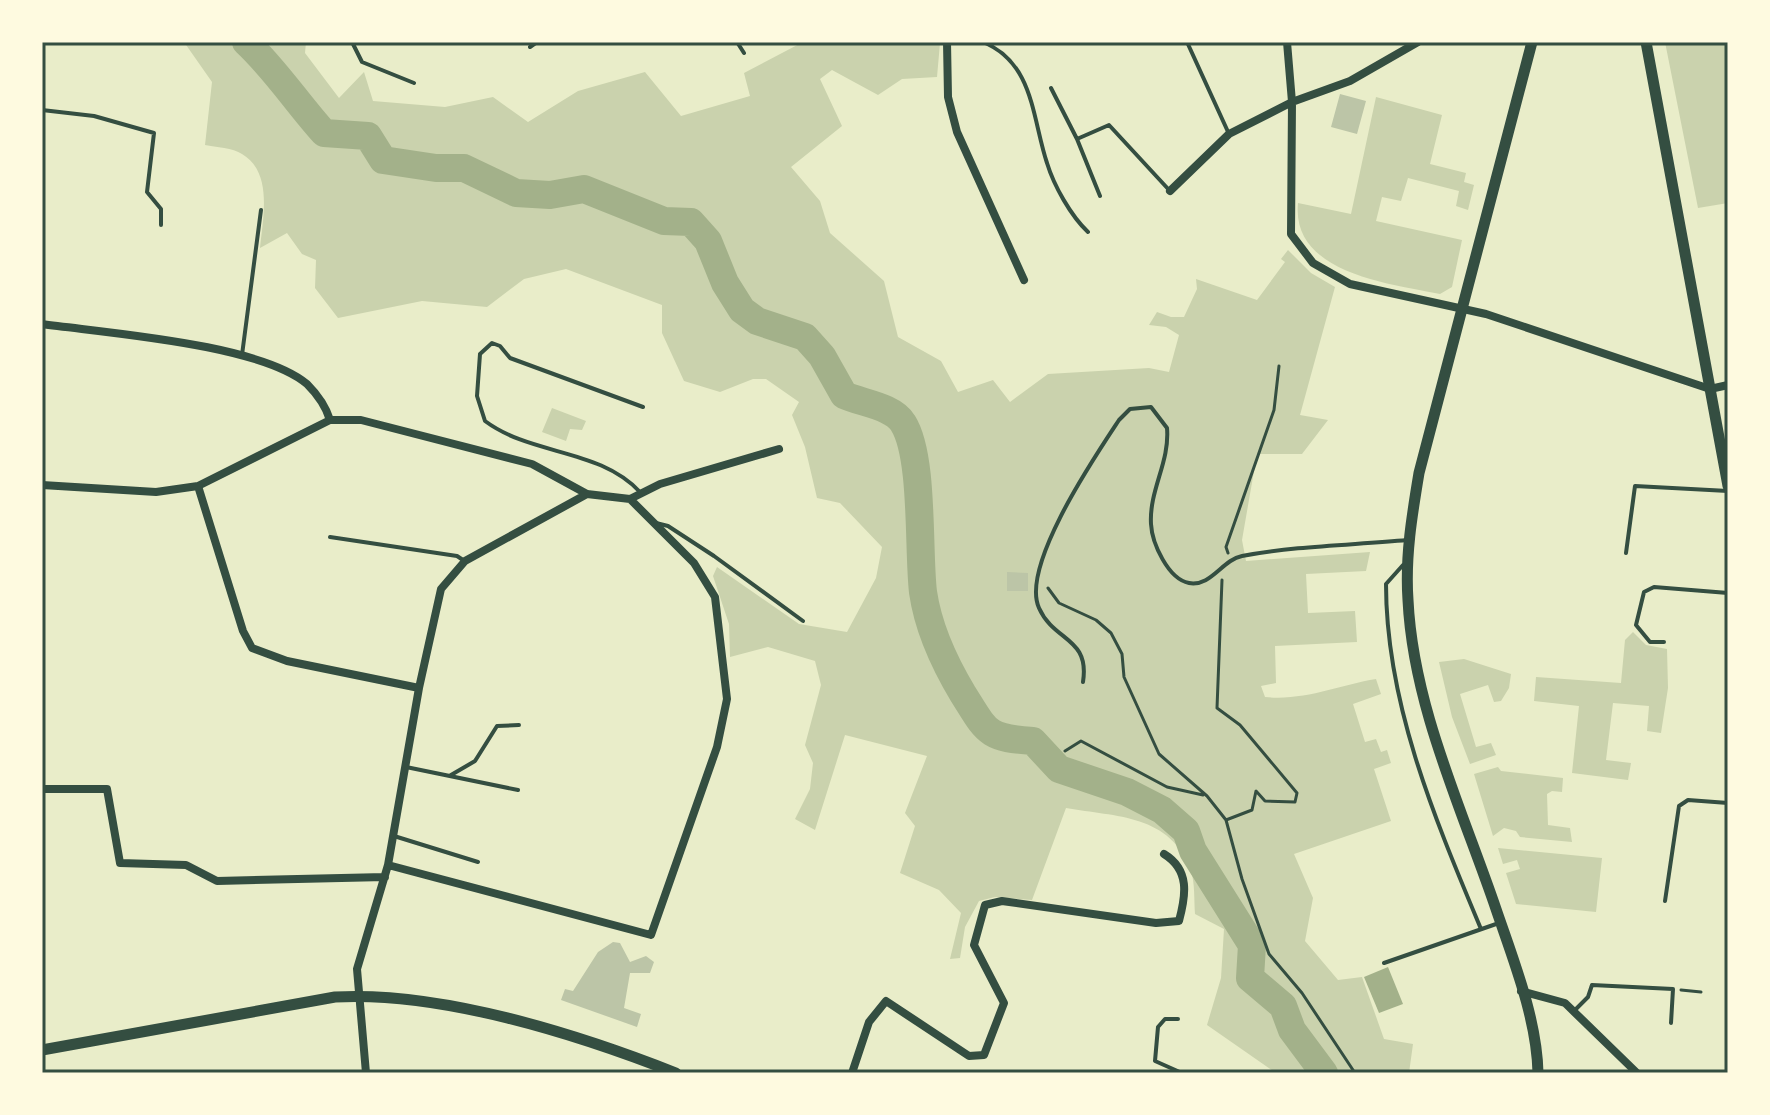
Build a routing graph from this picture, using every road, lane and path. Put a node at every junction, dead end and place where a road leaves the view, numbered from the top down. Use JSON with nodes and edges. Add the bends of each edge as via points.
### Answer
{"nodes":[{"id":1,"x":352,"y":42,"type":"edge"},
{"id":2,"x":537,"y":42,"type":"edge"},
{"id":3,"x":737,"y":42,"type":"edge"},
{"id":4,"x":947,"y":42,"type":"edge"},
{"id":5,"x":983,"y":42,"type":"edge"},
{"id":6,"x":1187,"y":42,"type":"edge"},
{"id":7,"x":1287,"y":42,"type":"edge"},
{"id":8,"x":1418,"y":42,"type":"edge"},
{"id":9,"x":1532,"y":42,"type":"edge"},
{"id":10,"x":1646,"y":42,"type":"edge"},
{"id":11,"x":530,"y":47,"type":"dead end"},
{"id":12,"x":744,"y":53,"type":"dead end"},
{"id":13,"x":414,"y":83,"type":"dead end"},
{"id":14,"x":1051,"y":88,"type":"dead end"},
{"id":15,"x":1292,"y":102,"type":"junction"},
{"id":16,"x":42,"y":110,"type":"edge"},
{"id":17,"x":1229,"y":134,"type":"junction"},
{"id":18,"x":1077,"y":139,"type":"junction"},
{"id":19,"x":1170,"y":191,"type":"joint"},
{"id":20,"x":1100,"y":196,"type":"dead end"},
{"id":21,"x":261,"y":210,"type":"dead end"},
{"id":22,"x":161,"y":225,"type":"dead end"},
{"id":23,"x":1088,"y":232,"type":"dead end"},
{"id":24,"x":1024,"y":280,"type":"dead end"},
{"id":25,"x":1461,"y":311,"type":"junction"},
{"id":26,"x":42,"y":324,"type":"edge"},
{"id":27,"x":242,"y":355,"type":"junction"},
{"id":28,"x":1279,"y":366,"type":"dead end"},
{"id":29,"x":1728,"y":385,"type":"edge"},
{"id":30,"x":1710,"y":389,"type":"junction"},
{"id":31,"x":643,"y":407,"type":"dead end"},
{"id":32,"x":330,"y":420,"type":"junction"},
{"id":33,"x":779,"y":449,"type":"dead end"},
{"id":34,"x":42,"y":485,"type":"edge"},
{"id":35,"x":198,"y":486,"type":"junction"},
{"id":36,"x":1728,"y":488,"type":"edge"},
{"id":37,"x":640,"y":492,"type":"junction"},
{"id":38,"x":587,"y":494,"type":"junction"},
{"id":39,"x":630,"y":499,"type":"junction"},
{"id":40,"x":654,"y":523,"type":"junction"},
{"id":41,"x":330,"y":537,"type":"dead end"},
{"id":42,"x":1409,"y":539,"type":"junction"},
{"id":43,"x":1626,"y":553,"type":"dead end"},
{"id":44,"x":465,"y":561,"type":"junction"},
{"id":45,"x":1229,"y":561,"type":"junction"},
{"id":46,"x":1408,"y":561,"type":"junction"},
{"id":47,"x":1041,"y":569,"type":"junction"},
{"id":48,"x":1728,"y":593,"type":"edge"},
{"id":49,"x":803,"y":621,"type":"dead end"},
{"id":50,"x":1664,"y":642,"type":"dead end"},
{"id":51,"x":1083,"y":682,"type":"dead end"},
{"id":52,"x":419,"y":688,"type":"junction"},
{"id":53,"x":519,"y":725,"type":"dead end"},
{"id":54,"x":1065,"y":751,"type":"dead end"},
{"id":55,"x":406,"y":767,"type":"junction"},
{"id":56,"x":449,"y":776,"type":"junction"},
{"id":57,"x":42,"y":789,"type":"edge"},
{"id":58,"x":518,"y":790,"type":"dead end"},
{"id":59,"x":1207,"y":796,"type":"junction"},
{"id":60,"x":1728,"y":803,"type":"edge"},
{"id":61,"x":1226,"y":820,"type":"junction"},
{"id":62,"x":394,"y":836,"type":"junction"},
{"id":63,"x":1164,"y":854,"type":"dead end"},
{"id":64,"x":478,"y":862,"type":"dead end"},
{"id":65,"x":388,"y":865,"type":"junction"},
{"id":66,"x":385,"y":877,"type":"junction"},
{"id":67,"x":1665,"y":901,"type":"dead end"},
{"id":68,"x":1500,"y":922,"type":"junction"},
{"id":69,"x":1481,"y":929,"type":"junction"},
{"id":70,"x":1384,"y":963,"type":"dead end"},
{"id":71,"x":1673,"y":989,"type":"junction"},
{"id":72,"x":1521,"y":991,"type":"junction"},
{"id":73,"x":1701,"y":992,"type":"dead end"},
{"id":74,"x":359,"y":996,"type":"junction"},
{"id":75,"x":1574,"y":1011,"type":"junction"},
{"id":76,"x":1178,"y":1019,"type":"dead end"},
{"id":77,"x":1671,"y":1023,"type":"dead end"},
{"id":78,"x":42,"y":1050,"type":"edge"},
{"id":79,"x":366,"y":1073,"type":"edge"},
{"id":80,"x":676,"y":1073,"type":"edge"},
{"id":81,"x":852,"y":1073,"type":"edge"},
{"id":82,"x":1182,"y":1073,"type":"edge"},
{"id":83,"x":1355,"y":1073,"type":"edge"},
{"id":84,"x":1538,"y":1073,"type":"edge"},
{"id":85,"x":1637,"y":1073,"type":"edge"}],
"edges":[{"from":1,"to":13,"type":"lane","via":[[362,62]]},
{"from":2,"to":11,"type":"lane"},
{"from":3,"to":12,"type":"lane"},
{"from":4,"to":24,"type":"street","via":[[948,97],[957,132]]},
{"from":5,"to":23,"type":"lane","via":[[1001,49],[1023,75],[1047,165]]},
{"from":6,"to":17,"type":"lane"},
{"from":7,"to":15,"type":"street"},
{"from":8,"to":15,"type":"street","via":[[1350,81]]},
{"from":9,"to":25,"type":"street"},
{"from":10,"to":30,"type":"street"},
{"from":14,"to":18,"type":"lane"},
{"from":15,"to":17,"type":"street"},
{"from":15,"to":25,"type":"street","via":[[1289,223],[1305,254],[1320,269],[1350,284]]},
{"from":16,"to":22,"type":"lane","via":[[94,116],[154,133],[147,192],[161,209]]},
{"from":17,"to":19,"type":"street"},
{"from":18,"to":19,"type":"lane","via":[[1109,125]]},
{"from":18,"to":20,"type":"lane"},
{"from":21,"to":27,"type":"lane"},
{"from":25,"to":30,"type":"street","via":[[1486,314]]},
{"from":25,"to":42,"type":"street","via":[[1419,473]]},
{"from":26,"to":27,"type":"street"},
{"from":27,"to":32,"type":"street","via":[[306,383]]},
{"from":28,"to":45,"type":"path","via":[[1274,410],[1226,547]]},
{"from":29,"to":30,"type":"street"},
{"from":30,"to":36,"type":"street"},
{"from":31,"to":37,"type":"lane","via":[[510,358],[492,343],[480,354],[477,396],[485,421],[529,443],[612,469]]},
{"from":32,"to":35,"type":"street"},
{"from":32,"to":38,"type":"street","via":[[361,420],[532,464]]},
{"from":33,"to":37,"type":"street"},
{"from":34,"to":35,"type":"street","via":[[156,492]]},
{"from":35,"to":52,"type":"street","via":[[252,648],[287,661]]},
{"from":36,"to":43,"type":"lane","via":[[1635,486]]},
{"from":37,"to":39,"type":"street"},
{"from":38,"to":39,"type":"street"},
{"from":38,"to":44,"type":"street"},
{"from":39,"to":40,"type":"street"},
{"from":40,"to":49,"type":"lane","via":[[668,526],[714,556]]},
{"from":40,"to":65,"type":"street","via":[[694,563],[715,597],[727,699],[717,747],[651,935]]},
{"from":41,"to":44,"type":"lane"},
{"from":42,"to":45,"type":"lane"},
{"from":42,"to":46,"type":"street"},
{"from":44,"to":52,"type":"street","via":[[441,589]]},
{"from":45,"to":47,"type":"lane","via":[[1210,578],[1192,583],[1172,571],[1159,551],[1151,523],[1167,428],[1157,411],[1143,406],[1119,420],[1091,463],[1049,541]]},
{"from":45,"to":61,"type":"path","via":[[1221,582],[1217,708],[1240,725],[1297,793],[1295,802],[1265,801],[1256,791],[1252,810]]},
{"from":46,"to":68,"type":"street","via":[[1419,680]]},
{"from":46,"to":69,"type":"lane","via":[[1386,584],[1386,635],[1395,687],[1451,858]]},
{"from":47,"to":51,"type":"lane","via":[[1038,607],[1081,652],[1086,665]]},
{"from":47,"to":59,"type":"path","via":[[1059,603],[1111,633],[1122,654],[1124,677],[1159,754]]},
{"from":48,"to":50,"type":"lane","via":[[1654,587],[1644,592],[1636,625],[1650,642]]},
{"from":52,"to":55,"type":"street"},
{"from":53,"to":56,"type":"lane","via":[[497,726],[475,761]]},
{"from":54,"to":59,"type":"path","via":[[1081,741],[1167,787]]},
{"from":55,"to":56,"type":"lane"},
{"from":55,"to":62,"type":"street"},
{"from":56,"to":58,"type":"lane"},
{"from":57,"to":66,"type":"street","via":[[107,789],[120,863],[186,865],[217,881]]},
{"from":59,"to":61,"type":"path"},
{"from":60,"to":67,"type":"lane","via":[[1688,800],[1679,806]]},
{"from":61,"to":83,"type":"path","via":[[1269,954]]},
{"from":62,"to":64,"type":"lane"},
{"from":62,"to":65,"type":"street"},
{"from":63,"to":81,"type":"street","via":[[1184,875],[1179,921],[1156,923],[1002,901],[985,905],[974,945],[1004,1003],[984,1055],[969,1056],[886,1001],[869,1022]]},
{"from":65,"to":66,"type":"street"},
{"from":66,"to":74,"type":"street","via":[[357,969]]},
{"from":68,"to":69,"type":"lane"},
{"from":68,"to":72,"type":"street"},
{"from":69,"to":70,"type":"lane"},
{"from":71,"to":73,"type":"path"},
{"from":71,"to":75,"type":"lane","via":[[1592,985]]},
{"from":71,"to":77,"type":"lane"},
{"from":72,"to":75,"type":"street","via":[[1546,996]]},
{"from":72,"to":84,"type":"street"},
{"from":74,"to":78,"type":"street"},
{"from":74,"to":79,"type":"street"},
{"from":74,"to":80,"type":"street","via":[[382,995],[499,1016]]},
{"from":75,"to":85,"type":"street"},
{"from":76,"to":82,"type":"lane","via":[[1165,1019],[1158,1027],[1155,1061]]}]}
